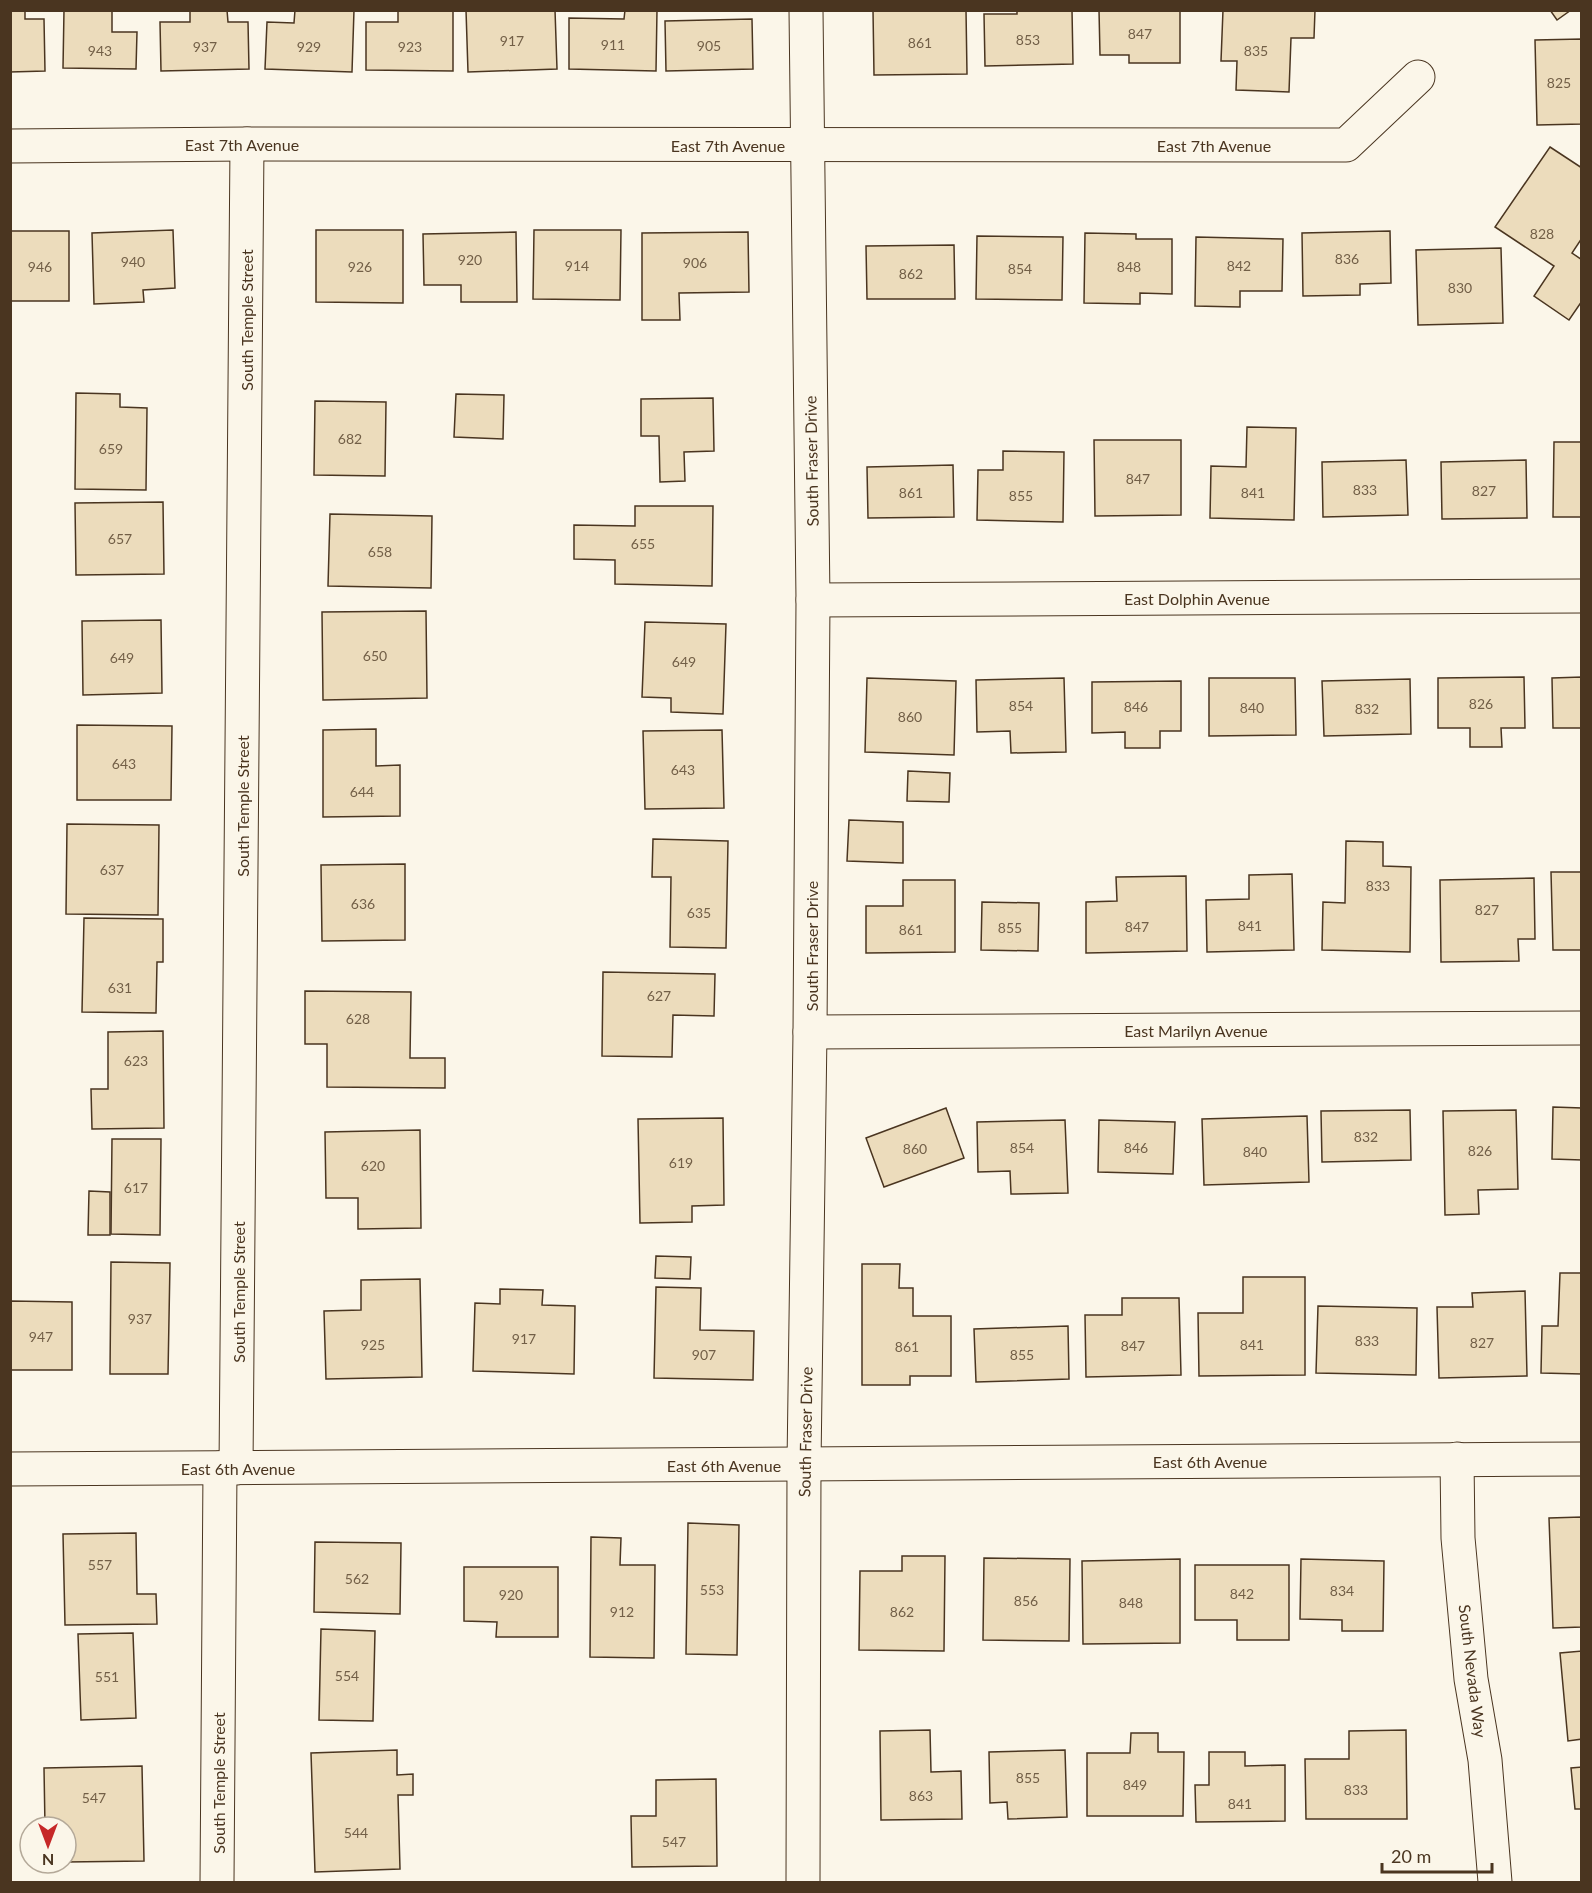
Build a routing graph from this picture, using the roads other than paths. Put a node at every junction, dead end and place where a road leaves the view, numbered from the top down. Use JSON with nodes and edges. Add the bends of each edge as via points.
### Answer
{"nodes":[{"id":1,"x":806,"y":10,"type":"edge"},
{"id":2,"x":1418,"y":77,"type":"dead end"},
{"id":3,"x":247,"y":144,"type":"junction"},
{"id":4,"x":10,"y":146,"type":"edge"},
{"id":5,"x":806,"y":146,"type":"junction"},
{"id":6,"x":1581,"y":596,"type":"edge"},
{"id":7,"x":813,"y":600,"type":"junction"},
{"id":8,"x":1581,"y":1028,"type":"edge"},
{"id":9,"x":810,"y":1032,"type":"junction"},
{"id":10,"x":1457,"y":1459,"type":"junction"},
{"id":11,"x":1581,"y":1459,"type":"edge"},
{"id":12,"x":804,"y":1464,"type":"junction"},
{"id":13,"x":228,"y":1468,"type":"junction"},
{"id":14,"x":10,"y":1469,"type":"edge"},
{"id":15,"x":217,"y":1882,"type":"edge"},
{"id":16,"x":803,"y":1882,"type":"edge"},
{"id":17,"x":1495,"y":1882,"type":"edge"}],
"edges":[{"from":1,"to":5,"type":"street","name":"South Fraser Drive"},
{"from":2,"to":5,"type":"street","name":"East 7th Avenue","via":[[1346,145]]},
{"from":3,"to":4,"type":"street","name":"East 7th Avenue"},
{"from":3,"to":5,"type":"street","name":"East 7th Avenue"},
{"from":3,"to":13,"type":"street","name":"South Temple Street"},
{"from":5,"to":7,"type":"street","name":"South Fraser Drive"},
{"from":6,"to":7,"type":"street","name":"East Dolphin Avenue"},
{"from":7,"to":9,"type":"street","name":"South Fraser Drive"},
{"from":8,"to":9,"type":"street","name":"East Marilyn Avenue"},
{"from":9,"to":12,"type":"street","name":"South Fraser Drive"},
{"from":10,"to":11,"type":"street","name":"East 6th Avenue"},
{"from":10,"to":12,"type":"street","name":"East 6th Avenue"},
{"from":10,"to":17,"type":"street","name":"South Nevada Way","via":[[1458,1538],[1471,1679],[1485,1760]]},
{"from":12,"to":13,"type":"street","name":"East 6th Avenue"},
{"from":12,"to":16,"type":"street","name":"South Fraser Drive"},
{"from":13,"to":14,"type":"street","name":"East 6th Avenue"},
{"from":13,"to":15,"type":"street","name":"South Temple Street"}]}
